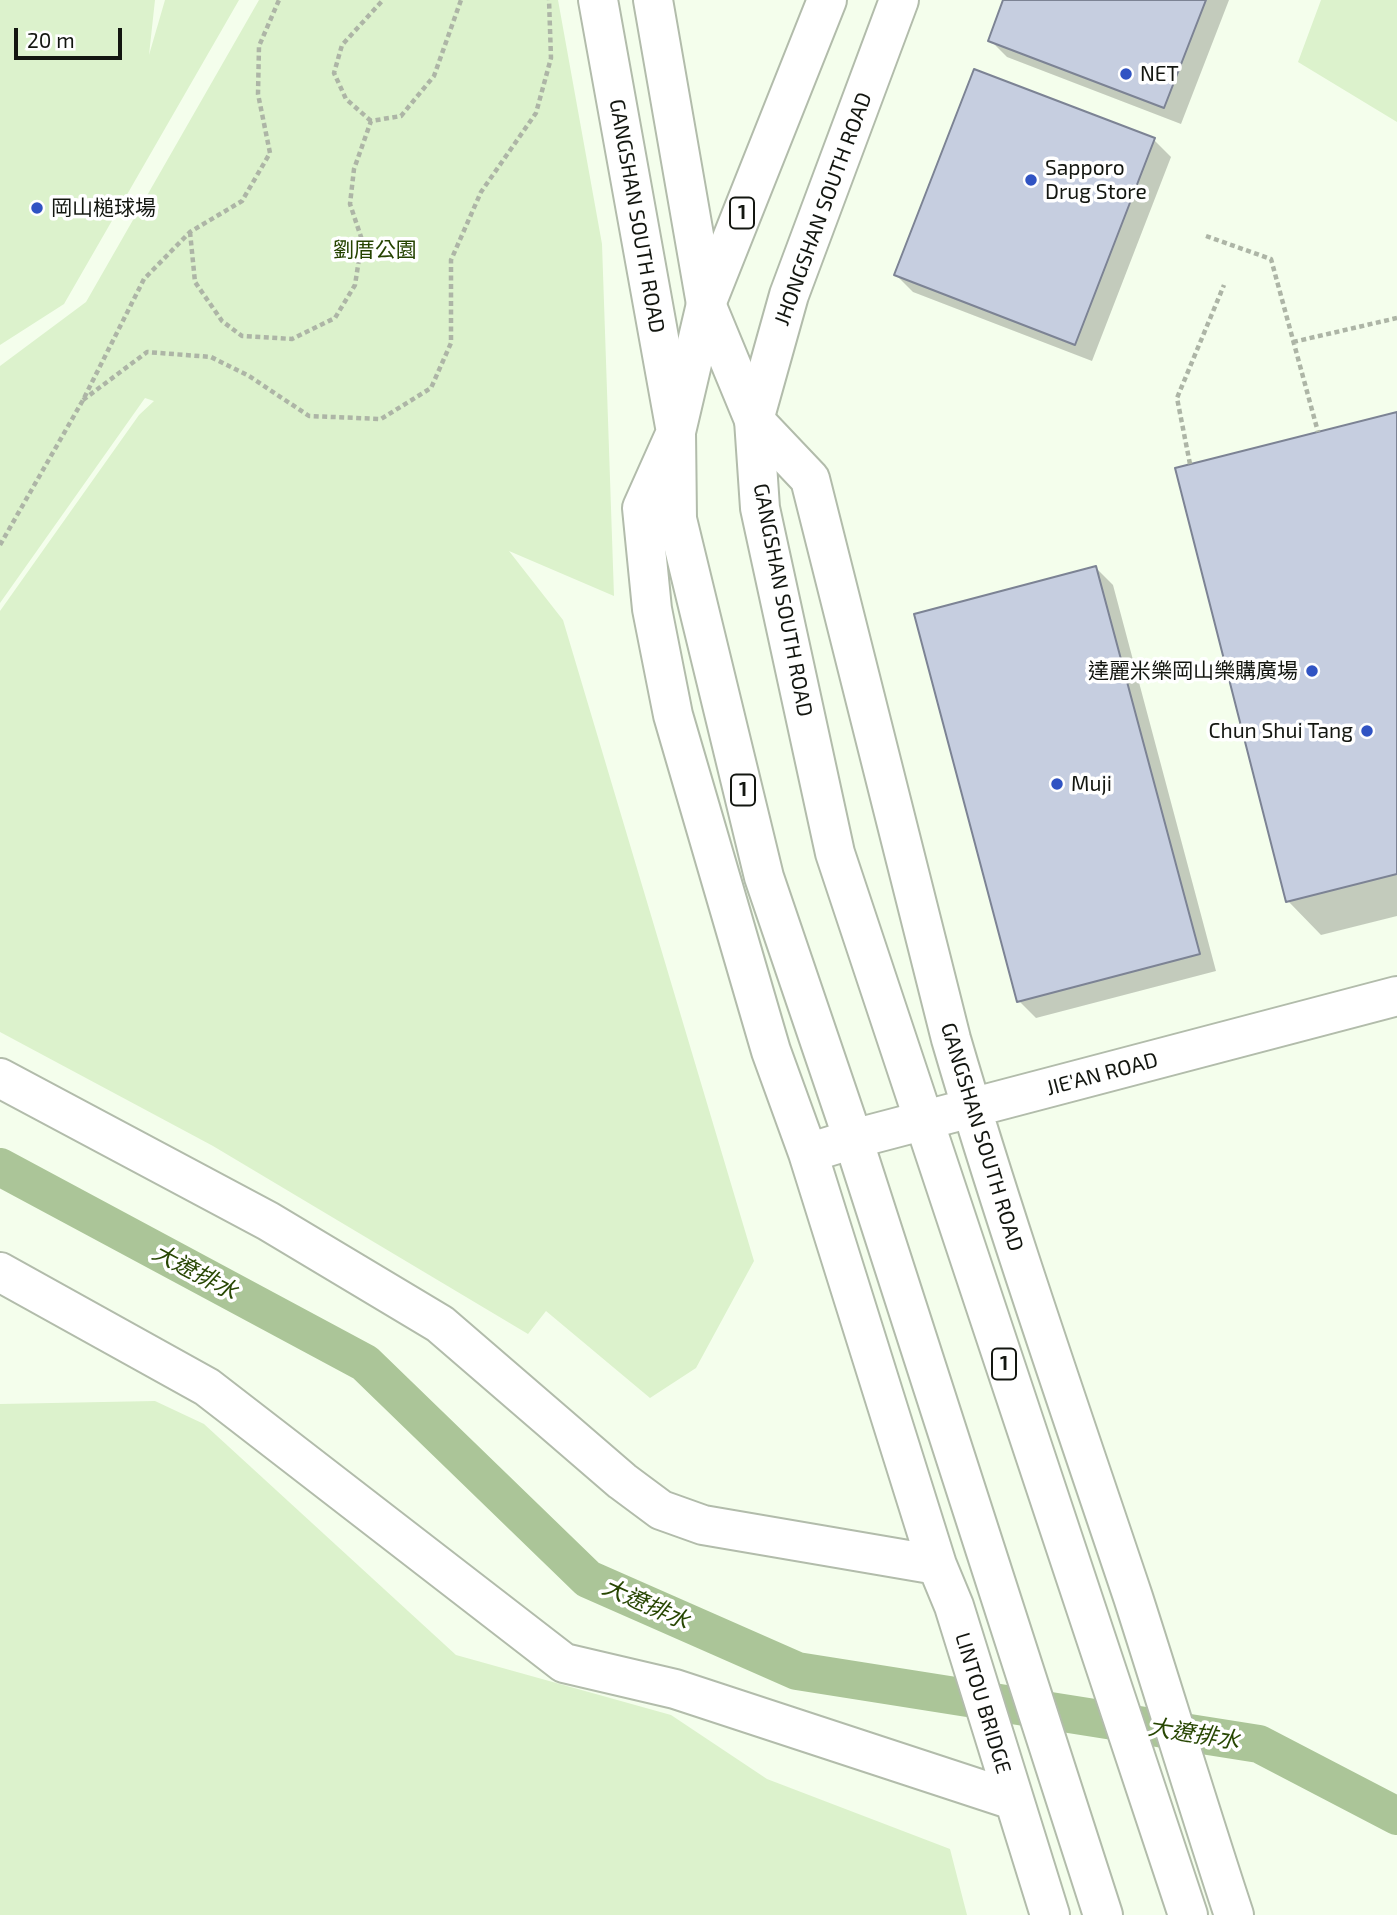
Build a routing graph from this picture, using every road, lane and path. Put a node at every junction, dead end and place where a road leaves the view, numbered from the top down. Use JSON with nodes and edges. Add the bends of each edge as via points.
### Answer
{"nodes":[{"id":1,"x":279,"y":0,"type":"edge"},
{"id":2,"x":383,"y":0,"type":"edge"},
{"id":3,"x":461,"y":0,"type":"edge"},
{"id":4,"x":549,"y":0,"type":"edge"},
{"id":5,"x":598,"y":0,"type":"edge"},
{"id":6,"x":653,"y":0,"type":"edge"},
{"id":7,"x":827,"y":0,"type":"edge"},
{"id":8,"x":900,"y":0,"type":"edge"},
{"id":9,"x":371,"y":121,"type":"junction"},
{"id":10,"x":190,"y":232,"type":"junction"},
{"id":11,"x":1206,"y":236,"type":"dead end"},
{"id":12,"x":1224,"y":285,"type":"dead end"},
{"id":13,"x":706,"y":304,"type":"junction"},
{"id":14,"x":1397,"y":318,"type":"edge"},
{"id":15,"x":1293,"y":342,"type":"junction"},
{"id":16,"x":83,"y":400,"type":"junction"},
{"id":17,"x":754,"y":420,"type":"junction"},
{"id":18,"x":676,"y":432,"type":"junction"},
{"id":19,"x":1318,"y":432,"type":"dead end"},
{"id":20,"x":1190,"y":464,"type":"dead end"},
{"id":21,"x":0,"y":545,"type":"edge"},
{"id":22,"x":1397,"y":996,"type":"edge"},
{"id":23,"x":0,"y":1078,"type":"edge"},
{"id":24,"x":971,"y":1108,"type":"junction"},
{"id":25,"x":923,"y":1121,"type":"junction"},
{"id":26,"x":853,"y":1139,"type":"junction"},
{"id":27,"x":808,"y":1153,"type":"junction"},
{"id":28,"x":0,"y":1272,"type":"edge"},
{"id":29,"x":937,"y":1565,"type":"junction"},
{"id":30,"x":1013,"y":1800,"type":"junction"},
{"id":31,"x":1050,"y":1915,"type":"edge"},
{"id":32,"x":1103,"y":1915,"type":"edge"},
{"id":33,"x":1188,"y":1915,"type":"edge"},
{"id":34,"x":1234,"y":1915,"type":"edge"}],
"edges":[{"from":1,"to":10,"type":"path","via":[[259,46],[258,94],[270,153],[242,201]]},
{"from":2,"to":9,"type":"path","via":[[342,45],[334,73],[346,99]]},
{"from":3,"to":9,"type":"path","via":[[434,76],[401,116]]},
{"from":4,"to":16,"type":"path","via":[[551,58],[536,113],[481,192],[451,260],[451,343],[430,388],[382,419],[309,416],[211,357],[146,352]]},
{"from":5,"to":18,"type":"main road","name":"GANGSHAN SOUTH ROAD"},
{"from":6,"to":13,"type":"main road"},
{"from":7,"to":13,"type":"main road","number":"1"},
{"from":8,"to":17,"type":"main road","name":"JHONGSHAN SOUTH ROAD","number":"1","via":[[789,295]]},
{"from":9,"to":10,"type":"path","via":[[354,169],[350,204],[362,240],[355,285],[335,318],[292,339],[242,336],[222,321],[195,282]]},
{"from":10,"to":16,"type":"path","via":[[144,279]]},
{"from":11,"to":15,"type":"path","via":[[1271,259]]},
{"from":12,"to":20,"type":"path","via":[[1177,398]]},
{"from":13,"to":17,"type":"main road"},
{"from":13,"to":18,"type":"main road","number":"1"},
{"from":14,"to":15,"type":"path"},
{"from":15,"to":19,"type":"path"},
{"from":16,"to":21,"type":"path"},
{"from":17,"to":24,"type":"main road","name":"GANGSHAN SOUTH ROAD","via":[[810,479]]},
{"from":17,"to":25,"type":"main road","name":"GANGSHAN SOUTH ROAD","number":"1","via":[[760,508],[835,853]]},
{"from":18,"to":26,"type":"main road","number":"1","via":[[677,519],[764,877]]},
{"from":18,"to":27,"type":"main road","via":[[642,508],[652,609],[676,728],[771,1051]]},
{"from":22,"to":24,"type":"main road","name":"JIE'AN ROAD"},
{"from":23,"to":29,"type":"main road","via":[[268,1221],[440,1324],[661,1510],[703,1525]]},
{"from":24,"to":25,"type":"main road","name":"JIE'AN ROAD"},
{"from":24,"to":34,"type":"main road","name":"GANGSHAN SOUTH ROAD"},
{"from":25,"to":26,"type":"main road","name":"JIE'AN ROAD"},
{"from":25,"to":33,"type":"main road","name":"GANGSHAN SOUTH ROAD","number":"1"},
{"from":26,"to":27,"type":"main road","name":"JIE'AN ROAD"},
{"from":26,"to":32,"type":"main road","number":"1"},
{"from":27,"to":29,"type":"main road"},
{"from":28,"to":30,"type":"main road","via":[[207,1387],[564,1662],[674,1689]]},
{"from":29,"to":30,"type":"main road","name":"LINTOU BRIDGE","via":[[954,1606]]},
{"from":30,"to":31,"type":"main road","name":"LINTOU BRIDGE"}]}
